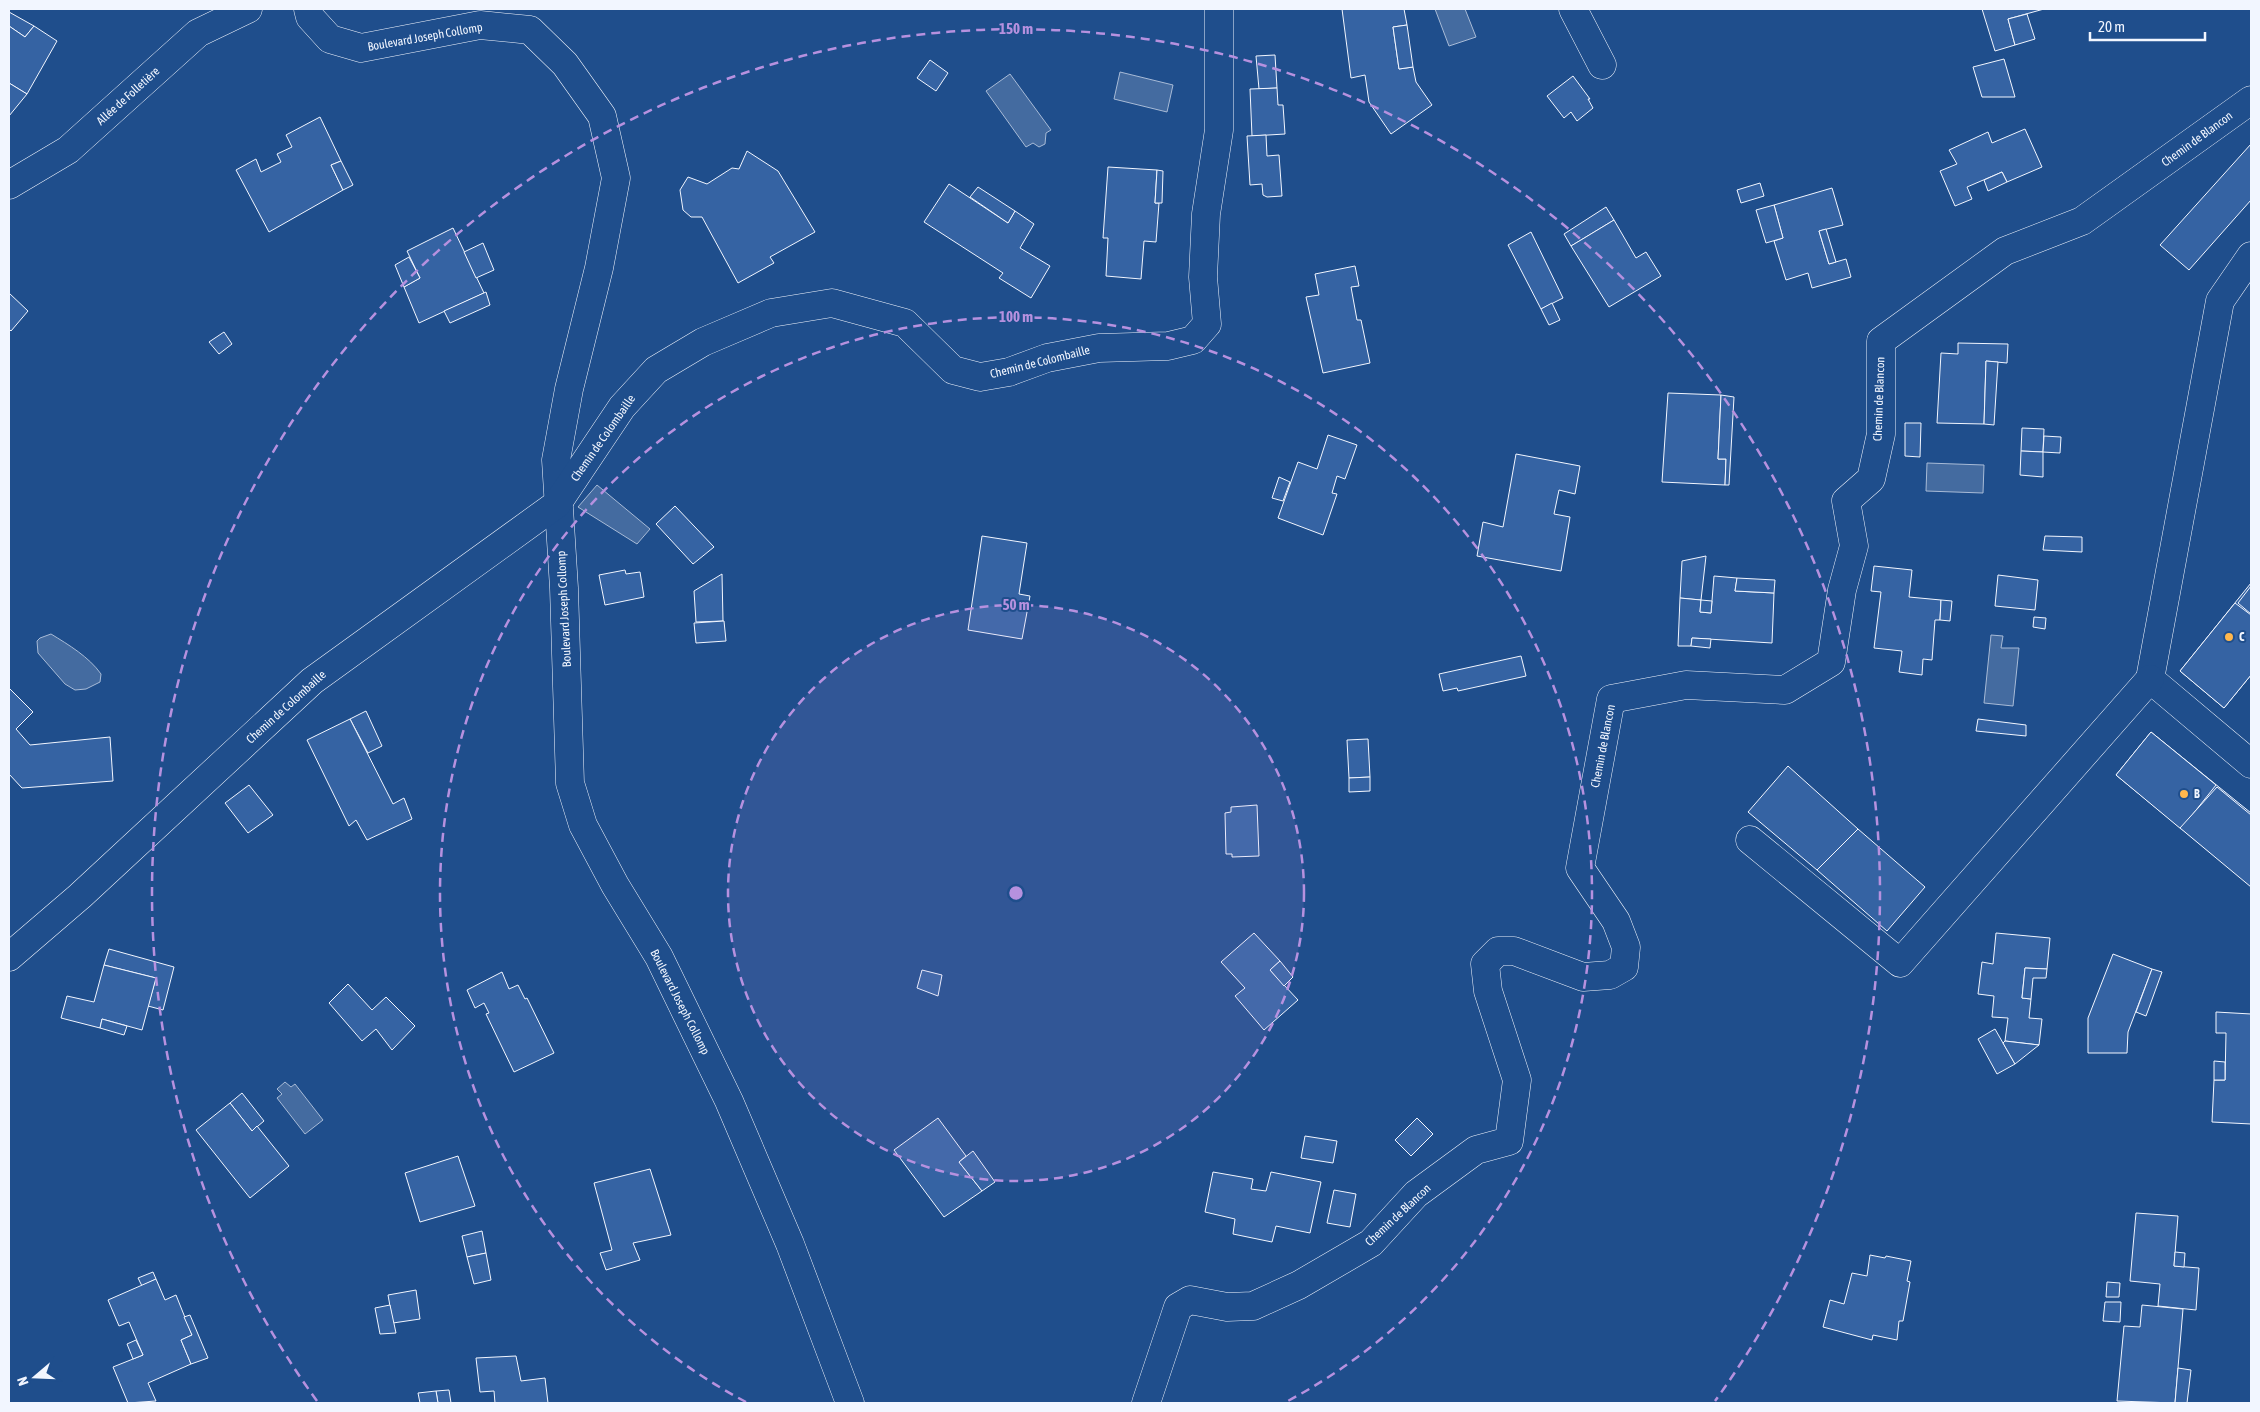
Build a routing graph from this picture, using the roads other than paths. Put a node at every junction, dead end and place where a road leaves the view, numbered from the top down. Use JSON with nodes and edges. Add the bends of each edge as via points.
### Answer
{"nodes":[{"id":1,"x":248,"y":9,"type":"edge"},
{"id":2,"x":308,"y":9,"type":"edge"},
{"id":3,"x":1219,"y":9,"type":"edge"},
{"id":4,"x":1573,"y":9,"type":"edge"},
{"id":5,"x":1602,"y":66,"type":"dead end"},
{"id":6,"x":2251,"y":100,"type":"edge"},
{"id":7,"x":9,"y":185,"type":"edge"},
{"id":8,"x":2251,"y":256,"type":"edge"},
{"id":9,"x":558,"y":504,"type":"junction"},
{"id":10,"x":2150,"y":679,"type":"junction"},
{"id":11,"x":2251,"y":764,"type":"edge"},
{"id":12,"x":1750,"y":840,"type":"dead end"},
{"id":13,"x":9,"y":957,"type":"edge"},
{"id":14,"x":850,"y":1403,"type":"edge"},
{"id":15,"x":1146,"y":1403,"type":"edge"}],
"edges":[{"from":1,"to":7,"type":"street","name":"Allée de Folletière","via":[[198,33],[68,150]]},
{"from":2,"to":9,"type":"street","name":"Boulevard Joseph Collomp","via":[[310,17],[330,39],[361,48],[480,25],[530,30],[565,64],[602,116],[616,178],[556,460]]},
{"from":3,"to":9,"type":"street","name":"Chemin de Colombaille","via":[[1218,130],[1206,214],[1204,277],[1207,324],[1193,340],[1168,346],[1100,348],[1047,358],[1009,372],[980,377],[953,370],[905,322],[832,303],[771,313],[703,342],[656,370],[622,407]]},
{"from":4,"to":5,"type":"street"},
{"from":6,"to":15,"type":"street","name":"Chemin de Blancon","via":[[2082,220],[2005,251],[1881,341],[1881,434],[1871,479],[1846,501],[1854,546],[1842,590],[1831,662],[1785,690],[1686,685],[1611,699],[1580,868],[1616,921],[1626,947],[1624,967],[1610,975],[1583,977],[1514,951],[1498,951],[1485,964],[1488,991],[1517,1080],[1508,1141],[1476,1150],[1416,1194],[1371,1243],[1299,1285],[1253,1306],[1227,1307],[1190,1300],[1178,1307]]},
{"from":8,"to":10,"type":"street","via":[[2220,301]]},
{"from":9,"to":13,"type":"street","name":"Chemin de Colombaille","via":[[312,681],[80,896]]},
{"from":9,"to":14,"type":"street","name":"Boulevard Joseph Collomp","via":[[570,783],[583,825],[659,957],[729,1101],[790,1244]]},
{"from":10,"to":11,"type":"street"},
{"from":10,"to":12,"type":"street","via":[[1900,963]]}]}
